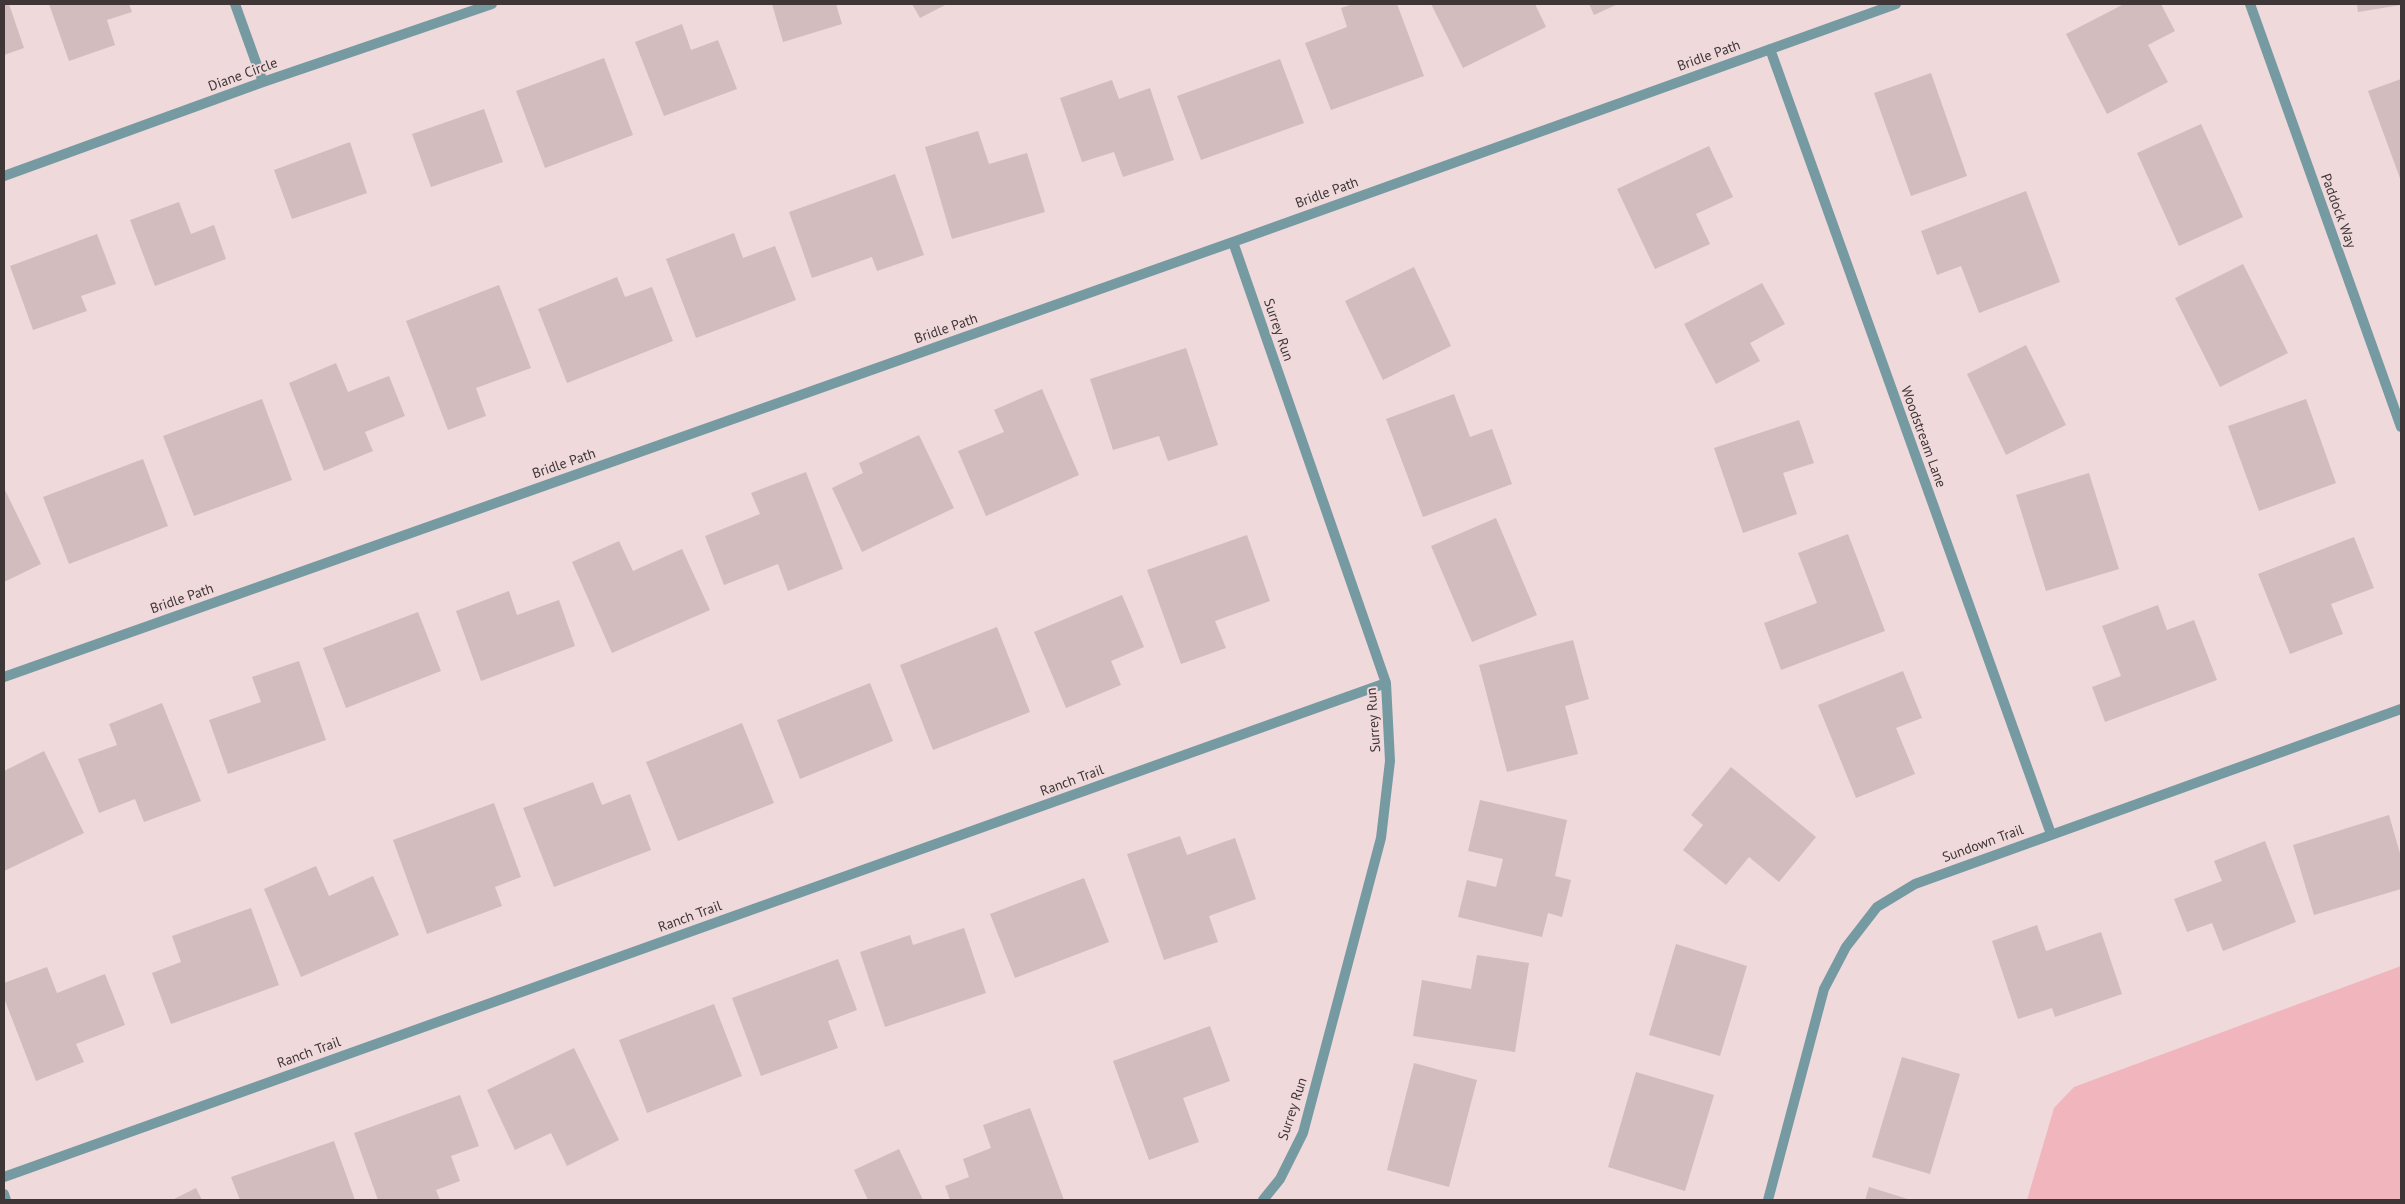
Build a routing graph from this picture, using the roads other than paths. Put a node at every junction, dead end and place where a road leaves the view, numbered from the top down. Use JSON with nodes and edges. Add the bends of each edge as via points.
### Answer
{"nodes":[{"id":1,"x":235,"y":4,"type":"edge"},
{"id":2,"x":492,"y":4,"type":"edge"},
{"id":3,"x":1896,"y":4,"type":"edge"},
{"id":4,"x":2250,"y":4,"type":"edge"},
{"id":5,"x":1770,"y":49,"type":"junction"},
{"id":6,"x":263,"y":82,"type":"junction"},
{"id":7,"x":4,"y":176,"type":"edge"},
{"id":8,"x":1233,"y":242,"type":"junction"},
{"id":9,"x":2401,"y":427,"type":"edge"},
{"id":10,"x":4,"y":677,"type":"edge"},
{"id":11,"x":1386,"y":683,"type":"junction"},
{"id":12,"x":2401,"y":709,"type":"edge"},
{"id":13,"x":2051,"y":834,"type":"junction"},
{"id":14,"x":4,"y":1177,"type":"edge"},
{"id":15,"x":4,"y":1194,"type":"edge"},
{"id":16,"x":6,"y":1200,"type":"edge"},
{"id":17,"x":1263,"y":1200,"type":"edge"},
{"id":18,"x":1768,"y":1200,"type":"edge"}],
"edges":[{"from":1,"to":6,"type":"street"},
{"from":2,"to":6,"type":"street","name":"Diane Circle"},
{"from":3,"to":5,"type":"street","name":"Bridle Path"},
{"from":4,"to":9,"type":"street","name":"Paddock Way"},
{"from":5,"to":8,"type":"street","name":"Bridle Path"},
{"from":5,"to":13,"type":"street","name":"Woodstream Lane"},
{"from":6,"to":7,"type":"street","name":"Diane Circle"},
{"from":8,"to":10,"type":"street","name":"Bridle Path"},
{"from":8,"to":11,"type":"street","name":"Surrey Run"},
{"from":11,"to":14,"type":"street","name":"Ranch Trail"},
{"from":11,"to":17,"type":"street","name":"Surrey Run","via":[[1390,762],[1381,838],[1303,1133],[1280,1179]]},
{"from":12,"to":13,"type":"street","name":"Sundown Trail"},
{"from":13,"to":18,"type":"street","name":"Sundown Trail","via":[[1915,884],[1877,907],[1846,947],[1824,989]]},
{"from":15,"to":16,"type":"street"}]}
